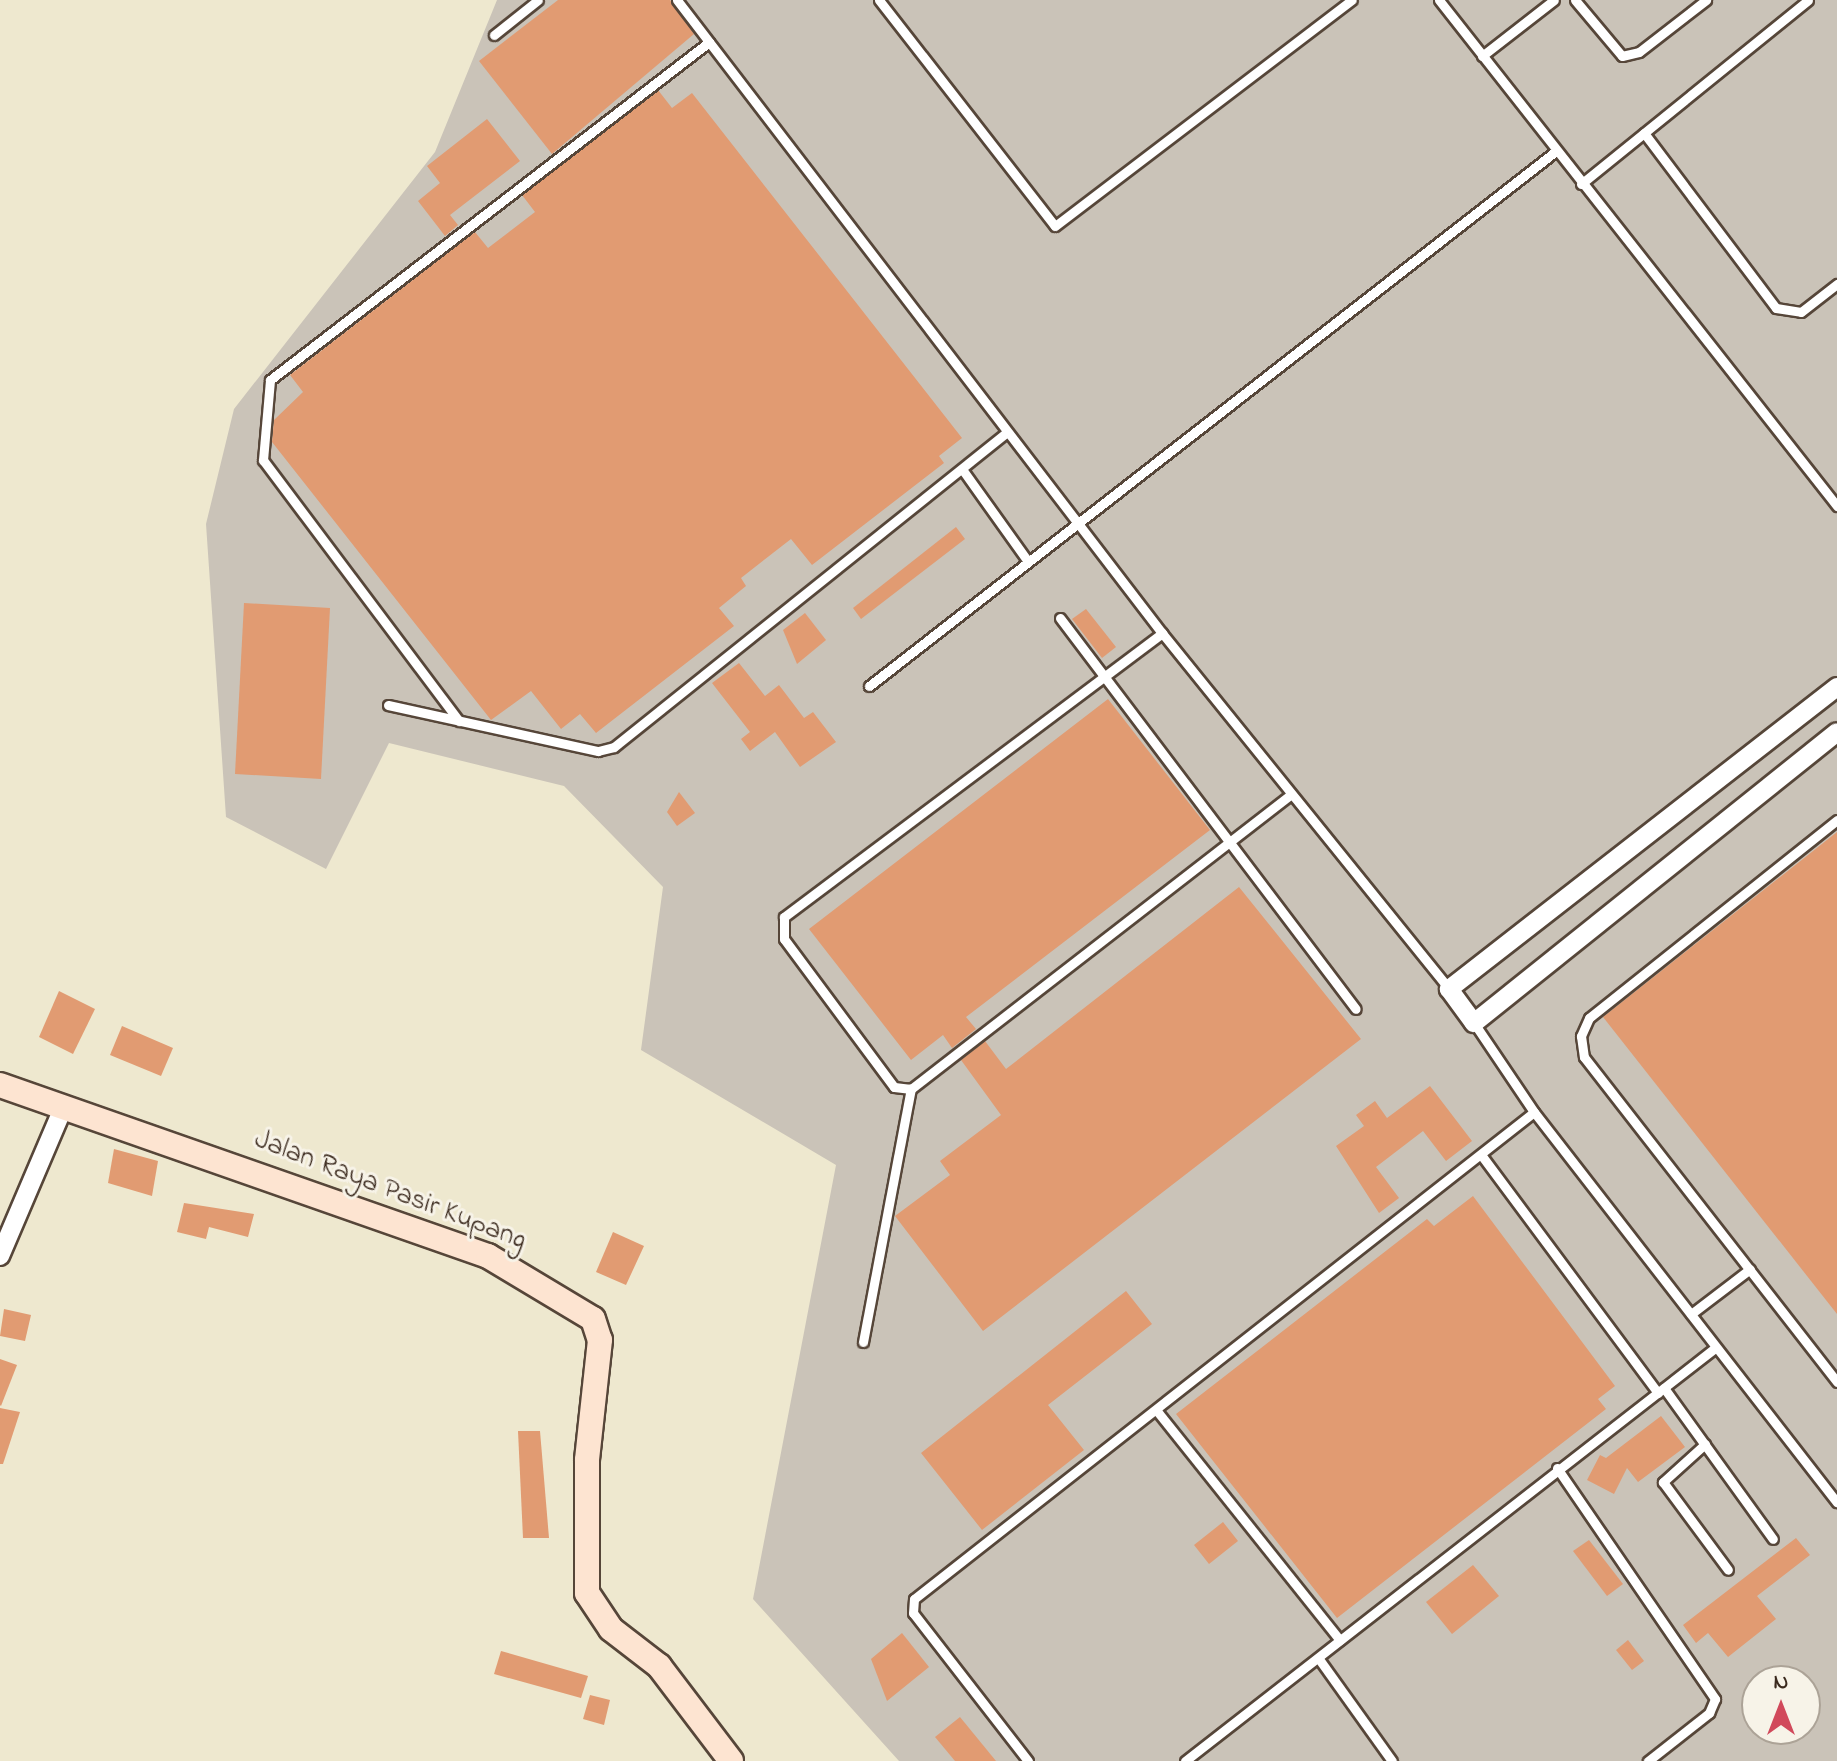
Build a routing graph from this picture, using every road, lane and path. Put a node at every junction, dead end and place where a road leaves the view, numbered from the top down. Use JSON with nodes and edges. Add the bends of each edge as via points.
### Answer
{"nodes":[{"id":1,"x":538,"y":0,"type":"edge"},
{"id":2,"x":677,"y":0,"type":"edge"},
{"id":3,"x":879,"y":0,"type":"edge"},
{"id":4,"x":1439,"y":0,"type":"edge"},
{"id":5,"x":1554,"y":0,"type":"edge"},
{"id":6,"x":1575,"y":0,"type":"edge"},
{"id":7,"x":1706,"y":0,"type":"edge"},
{"id":8,"x":1808,"y":0,"type":"edge"},
{"id":9,"x":1349,"y":1,"type":"edge"},
{"id":10,"x":494,"y":35,"type":"dead end"},
{"id":11,"x":709,"y":42,"type":"junction"},
{"id":12,"x":1482,"y":56,"type":"junction"},
{"id":13,"x":1644,"y":133,"type":"junction"},
{"id":14,"x":1556,"y":151,"type":"junction"},
{"id":15,"x":1581,"y":184,"type":"junction"},
{"id":16,"x":1837,"y":284,"type":"edge"},
{"id":17,"x":1006,"y":433,"type":"junction"},
{"id":18,"x":962,"y":469,"type":"junction"},
{"id":19,"x":1837,"y":506,"type":"edge"},
{"id":20,"x":1077,"y":520,"type":"junction"},
{"id":21,"x":1027,"y":560,"type":"junction"},
{"id":22,"x":1060,"y":618,"type":"dead end"},
{"id":23,"x":1162,"y":633,"type":"junction"},
{"id":24,"x":1104,"y":679,"type":"junction"},
{"id":25,"x":869,"y":686,"type":"dead end"},
{"id":26,"x":1837,"y":687,"type":"edge"},
{"id":27,"x":388,"y":705,"type":"dead end"},
{"id":28,"x":459,"y":721,"type":"junction"},
{"id":29,"x":1837,"y":732,"type":"edge"},
{"id":30,"x":1291,"y":794,"type":"junction"},
{"id":31,"x":1837,"y":820,"type":"edge"},
{"id":32,"x":1234,"y":843,"type":"junction"},
{"id":33,"x":1449,"y":989,"type":"junction"},
{"id":34,"x":1356,"y":1009,"type":"dead end"},
{"id":35,"x":1474,"y":1023,"type":"junction"},
{"id":36,"x":0,"y":1085,"type":"edge"},
{"id":37,"x":911,"y":1089,"type":"junction"},
{"id":38,"x":63,"y":1108,"type":"junction"},
{"id":39,"x":1534,"y":1112,"type":"junction"},
{"id":40,"x":1482,"y":1156,"type":"junction"},
{"id":41,"x":0,"y":1256,"type":"edge"},
{"id":42,"x":1750,"y":1269,"type":"junction"},
{"id":43,"x":1691,"y":1314,"type":"junction"},
{"id":44,"x":863,"y":1342,"type":"dead end"},
{"id":45,"x":1715,"y":1348,"type":"junction"},
{"id":46,"x":1837,"y":1382,"type":"edge"},
{"id":47,"x":1661,"y":1391,"type":"junction"},
{"id":48,"x":1157,"y":1411,"type":"junction"},
{"id":49,"x":1705,"y":1444,"type":"junction"},
{"id":50,"x":1557,"y":1468,"type":"junction"},
{"id":51,"x":1837,"y":1502,"type":"edge"},
{"id":52,"x":1773,"y":1539,"type":"dead end"},
{"id":53,"x":1728,"y":1570,"type":"dead end"},
{"id":54,"x":1340,"y":1640,"type":"junction"},
{"id":55,"x":1319,"y":1659,"type":"junction"},
{"id":56,"x":731,"y":1761,"type":"edge"},
{"id":57,"x":1028,"y":1761,"type":"edge"},
{"id":58,"x":1185,"y":1761,"type":"edge"},
{"id":59,"x":1392,"y":1761,"type":"edge"},
{"id":60,"x":1648,"y":1761,"type":"edge"}],
"edges":[{"from":1,"to":10,"type":"lane"},
{"from":2,"to":11,"type":"lane"},
{"from":3,"to":9,"type":"lane","via":[[1055,226]]},
{"from":4,"to":12,"type":"lane"},
{"from":5,"to":12,"type":"lane"},
{"from":6,"to":7,"type":"lane","via":[[1622,56],[1639,52]]},
{"from":8,"to":13,"type":"lane"},
{"from":11,"to":17,"type":"lane"},
{"from":11,"to":28,"type":"lane","via":[[270,380],[263,460]]},
{"from":12,"to":14,"type":"lane"},
{"from":13,"to":15,"type":"lane"},
{"from":13,"to":16,"type":"lane","via":[[1776,308],[1801,312]]},
{"from":14,"to":15,"type":"lane"},
{"from":14,"to":20,"type":"lane"},
{"from":15,"to":19,"type":"lane"},
{"from":17,"to":18,"type":"lane"},
{"from":17,"to":20,"type":"lane"},
{"from":18,"to":21,"type":"lane"},
{"from":18,"to":28,"type":"lane","via":[[614,747],[598,751]]},
{"from":20,"to":21,"type":"lane"},
{"from":20,"to":23,"type":"lane"},
{"from":21,"to":25,"type":"lane"},
{"from":22,"to":24,"type":"lane"},
{"from":23,"to":24,"type":"lane"},
{"from":23,"to":30,"type":"lane"},
{"from":24,"to":32,"type":"lane"},
{"from":24,"to":37,"type":"lane","via":[[784,917],[784,939],[894,1087]]},
{"from":26,"to":33,"type":"street"},
{"from":27,"to":28,"type":"lane"},
{"from":29,"to":35,"type":"street"},
{"from":30,"to":32,"type":"lane"},
{"from":30,"to":33,"type":"lane"},
{"from":31,"to":42,"type":"lane","via":[[1589,1018],[1581,1036],[1584,1057]]},
{"from":32,"to":34,"type":"lane"},
{"from":32,"to":37,"type":"lane"},
{"from":33,"to":35,"type":"street"},
{"from":35,"to":39,"type":"lane"},
{"from":36,"to":38,"type":"street","name":"Jalan Raya Pasir Kupang"},
{"from":37,"to":44,"type":"lane"},
{"from":38,"to":41,"type":"street"},
{"from":38,"to":56,"type":"street","name":"Jalan Raya Pasir Kupang","via":[[488,1256],[593,1319],[600,1340],[587,1460],[587,1593],[611,1629],[659,1666]]},
{"from":39,"to":40,"type":"lane"},
{"from":39,"to":43,"type":"lane"},
{"from":40,"to":47,"type":"lane"},
{"from":40,"to":48,"type":"lane"},
{"from":42,"to":43,"type":"lane"},
{"from":42,"to":46,"type":"lane"},
{"from":43,"to":45,"type":"lane"},
{"from":45,"to":47,"type":"lane"},
{"from":45,"to":51,"type":"lane"},
{"from":47,"to":49,"type":"lane"},
{"from":47,"to":50,"type":"lane"},
{"from":48,"to":54,"type":"lane"},
{"from":48,"to":57,"type":"lane","via":[[911,1606]]},
{"from":49,"to":52,"type":"lane"},
{"from":49,"to":53,"type":"lane","via":[[1663,1482]]},
{"from":50,"to":54,"type":"lane"},
{"from":50,"to":60,"type":"lane","via":[[1715,1699],[1709,1713]]},
{"from":54,"to":55,"type":"lane"},
{"from":55,"to":58,"type":"lane"},
{"from":55,"to":59,"type":"lane"}]}
